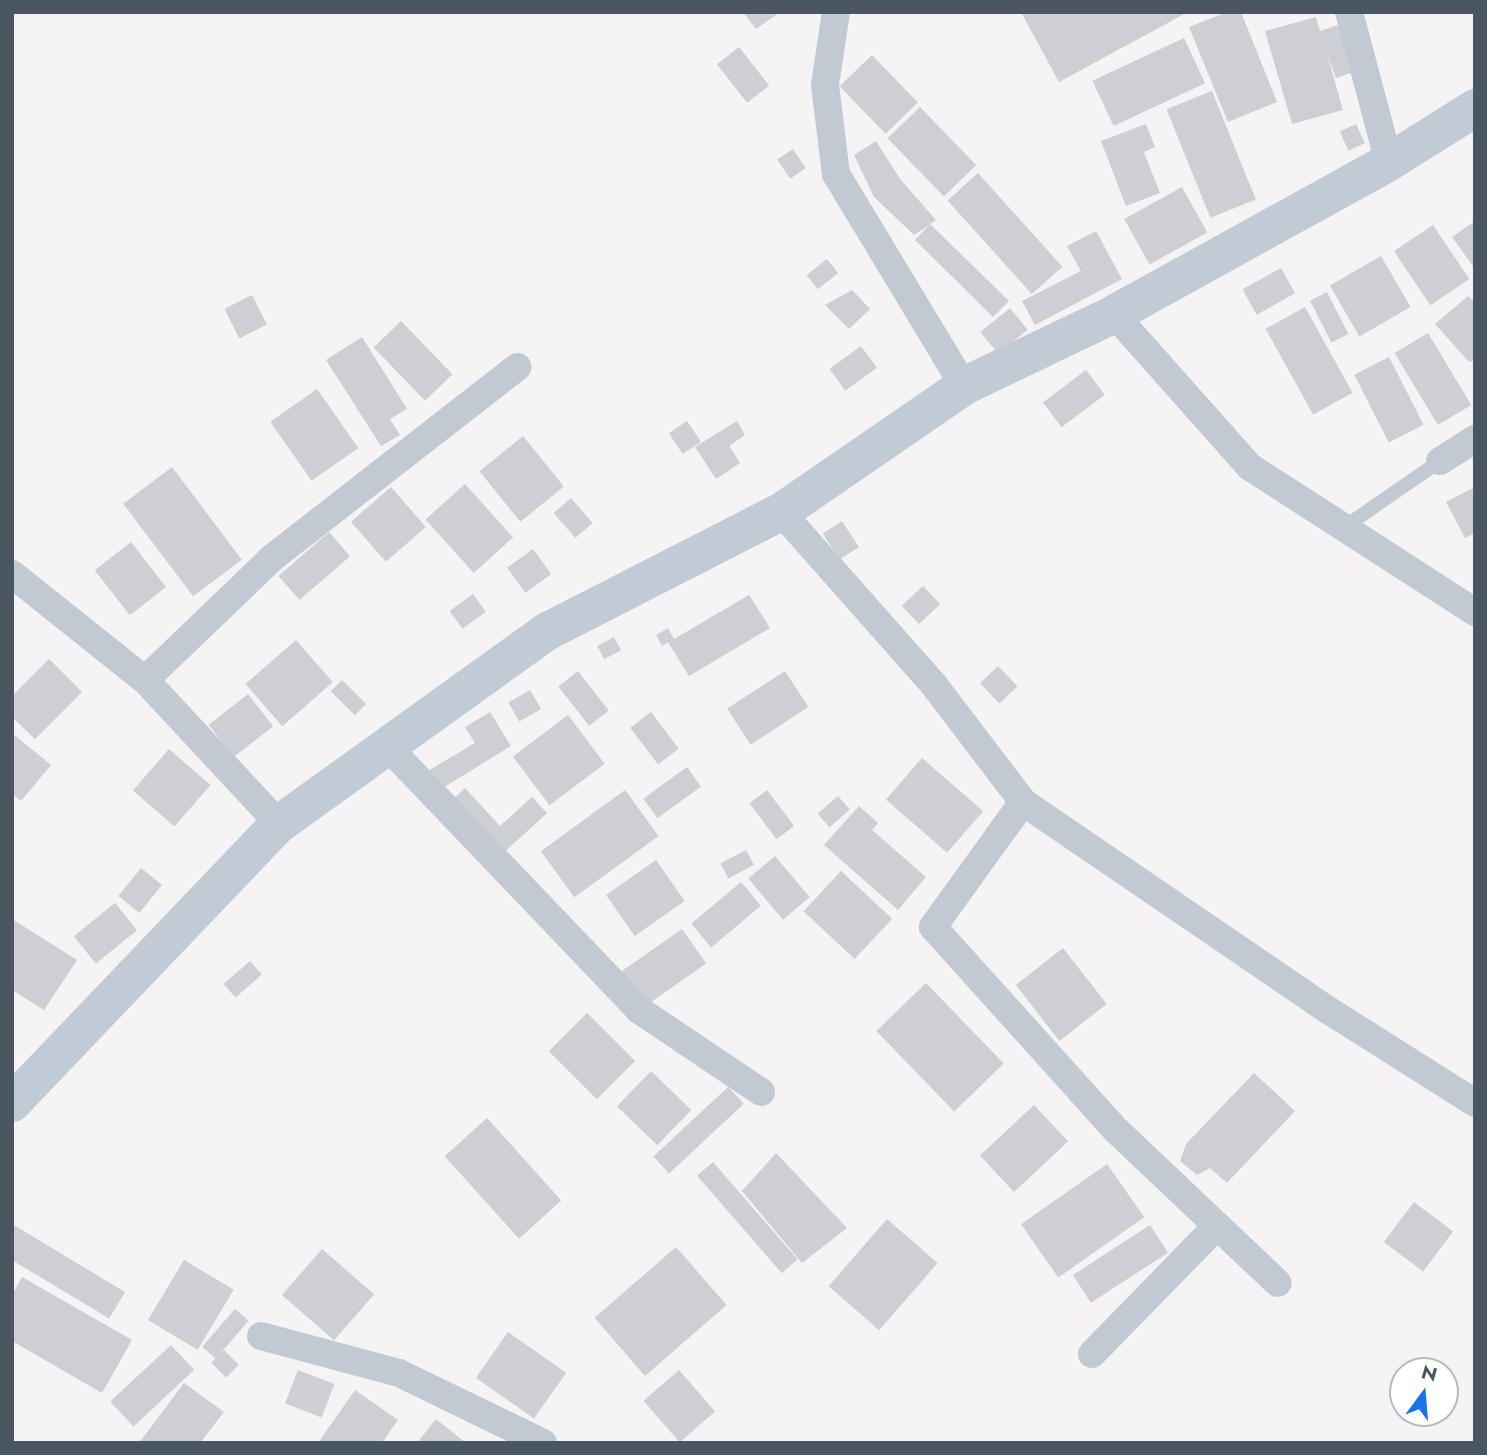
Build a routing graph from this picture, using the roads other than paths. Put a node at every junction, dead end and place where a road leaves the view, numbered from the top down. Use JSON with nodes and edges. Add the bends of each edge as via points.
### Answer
{"nodes":[{"id":1,"x":836,"y":12,"type":"edge"},
{"id":2,"x":1349,"y":12,"type":"edge"},
{"id":3,"x":1475,"y":108,"type":"edge"},
{"id":4,"x":1389,"y":162,"type":"junction"},
{"id":5,"x":1114,"y":314,"type":"junction"},
{"id":6,"x":517,"y":367,"type":"dead end"},
{"id":7,"x":964,"y":386,"type":"junction"},
{"id":8,"x":1475,"y":439,"type":"edge"},
{"id":9,"x":1440,"y":461,"type":"joint"},
{"id":10,"x":781,"y":512,"type":"junction"},
{"id":11,"x":1343,"y":528,"type":"junction"},
{"id":12,"x":17,"y":586,"type":"edge"},
{"id":13,"x":1475,"y":612,"type":"edge"},
{"id":14,"x":145,"y":680,"type":"junction"},
{"id":15,"x":388,"y":747,"type":"junction"},
{"id":16,"x":1024,"y":802,"type":"junction"},
{"id":17,"x":279,"y":824,"type":"junction"},
{"id":18,"x":761,"y":1092,"type":"dead end"},
{"id":19,"x":12,"y":1103,"type":"edge"},
{"id":20,"x":1475,"y":1103,"type":"edge"},
{"id":21,"x":1217,"y":1226,"type":"junction"},
{"id":22,"x":1278,"y":1283,"type":"dead end"},
{"id":23,"x":261,"y":1336,"type":"dead end"},
{"id":24,"x":1092,"y":1354,"type":"dead end"},
{"id":25,"x":543,"y":1443,"type":"edge"}],
"edges":[{"from":1,"to":7,"type":"street","via":[[825,85],[836,174]]},
{"from":2,"to":4,"type":"street"},
{"from":3,"to":4,"type":"street"},
{"from":4,"to":5,"type":"street"},
{"from":5,"to":7,"type":"street"},
{"from":5,"to":11,"type":"street","via":[[1250,467]]},
{"from":6,"to":14,"type":"street","via":[[272,558]]},
{"from":7,"to":10,"type":"street"},
{"from":8,"to":9,"type":"street"},
{"from":9,"to":11,"type":"lane"},
{"from":10,"to":15,"type":"street","via":[[548,632]]},
{"from":10,"to":16,"type":"street","via":[[934,685]]},
{"from":11,"to":13,"type":"street"},
{"from":12,"to":14,"type":"street"},
{"from":14,"to":17,"type":"street"},
{"from":15,"to":17,"type":"street"},
{"from":15,"to":18,"type":"street","via":[[639,1010]]},
{"from":16,"to":20,"type":"street","via":[[1328,1010]]},
{"from":16,"to":21,"type":"street","via":[[933,927],[1117,1131]]},
{"from":17,"to":19,"type":"street"},
{"from":21,"to":22,"type":"street"},
{"from":21,"to":24,"type":"street"},
{"from":23,"to":25,"type":"street","via":[[399,1373]]}]}
